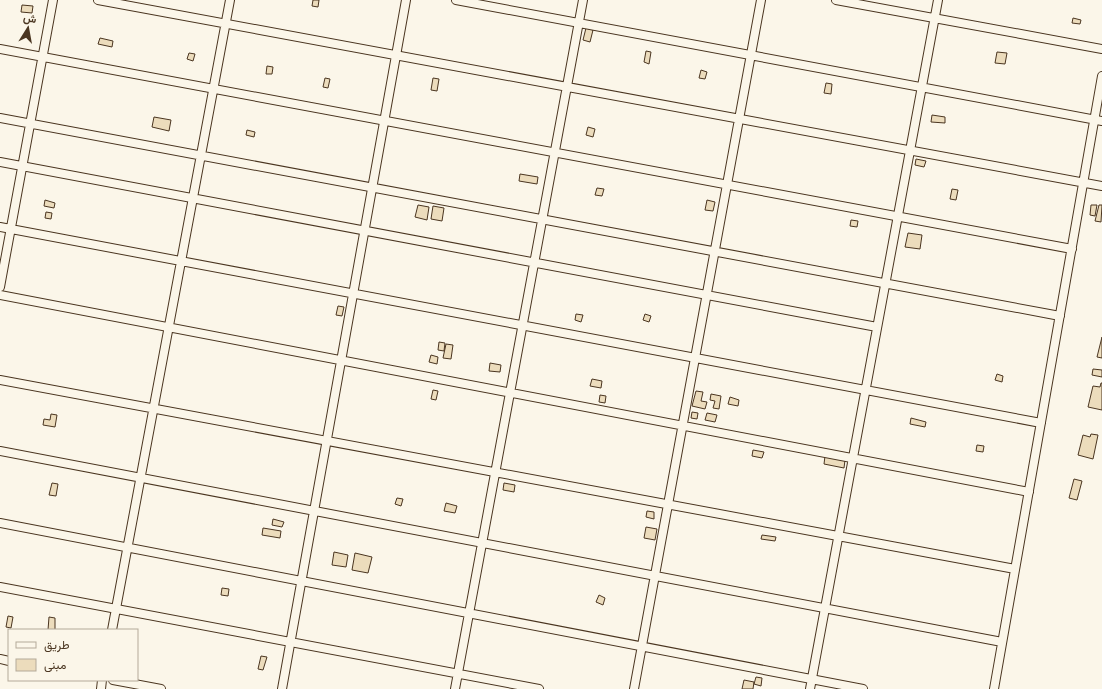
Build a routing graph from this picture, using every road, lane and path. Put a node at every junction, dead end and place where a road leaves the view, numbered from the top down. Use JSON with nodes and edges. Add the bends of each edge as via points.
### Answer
{"nodes":[{"id":1,"x":53,"y":0,"type":"edge"},
{"id":2,"x":98,"y":0,"type":"edge"},
{"id":3,"x":230,"y":0,"type":"edge"},
{"id":4,"x":406,"y":0,"type":"edge"},
{"id":5,"x":456,"y":0,"type":"edge"},
{"id":6,"x":582,"y":0,"type":"edge"},
{"id":7,"x":761,"y":0,"type":"edge"},
{"id":8,"x":836,"y":0,"type":"edge"},
{"id":9,"x":938,"y":0,"type":"edge"},
{"id":10,"x":934,"y":18,"type":"junction"},
{"id":11,"x":578,"y":23,"type":"junction"},
{"id":12,"x":226,"y":24,"type":"junction"},
{"id":13,"x":0,"y":49,"type":"edge"},
{"id":14,"x":1102,"y":49,"type":"edge"},
{"id":15,"x":396,"y":55,"type":"junction"},
{"id":16,"x":751,"y":55,"type":"junction"},
{"id":17,"x":42,"y":57,"type":"junction"},
{"id":18,"x":1102,"y":76,"type":"edge"},
{"id":19,"x":566,"y":87,"type":"junction"},
{"id":20,"x":922,"y":88,"type":"junction"},
{"id":21,"x":214,"y":89,"type":"junction"},
{"id":22,"x":0,"y":118,"type":"edge"},
{"id":23,"x":739,"y":119,"type":"junction"},
{"id":24,"x":385,"y":121,"type":"junction"},
{"id":25,"x":1098,"y":121,"type":"edge"},
{"id":26,"x":30,"y":124,"type":"junction"},
{"id":27,"x":910,"y":151,"type":"junction"},
{"id":28,"x":554,"y":153,"type":"junction"},
{"id":29,"x":201,"y":155,"type":"junction"},
{"id":30,"x":0,"y":162,"type":"edge"},
{"id":31,"x":22,"y":166,"type":"junction"},
{"id":32,"x":1083,"y":183,"type":"junction"},
{"id":33,"x":727,"y":185,"type":"junction"},
{"id":34,"x":1102,"y":186,"type":"edge"},
{"id":35,"x":373,"y":188,"type":"junction"},
{"id":36,"x":193,"y":198,"type":"junction"},
{"id":37,"x":898,"y":217,"type":"junction"},
{"id":38,"x":542,"y":219,"type":"junction"},
{"id":39,"x":0,"y":227,"type":"edge"},
{"id":40,"x":11,"y":229,"type":"junction"},
{"id":41,"x":365,"y":230,"type":"junction"},
{"id":42,"x":1072,"y":249,"type":"junction"},
{"id":43,"x":715,"y":252,"type":"junction"},
{"id":44,"x":181,"y":261,"type":"junction"},
{"id":45,"x":534,"y":262,"type":"junction"},
{"id":46,"x":885,"y":284,"type":"junction"},
{"id":47,"x":0,"y":287,"type":"edge"},
{"id":48,"x":354,"y":294,"type":"junction"},
{"id":49,"x":0,"y":295,"type":"edge"},
{"id":50,"x":707,"y":295,"type":"junction"},
{"id":51,"x":1060,"y":316,"type":"junction"},
{"id":52,"x":522,"y":325,"type":"junction"},
{"id":53,"x":169,"y":327,"type":"junction"},
{"id":54,"x":877,"y":327,"type":"junction"},
{"id":55,"x":695,"y":358,"type":"junction"},
{"id":56,"x":342,"y":360,"type":"junction"},
{"id":57,"x":0,"y":380,"type":"edge"},
{"id":58,"x":865,"y":390,"type":"junction"},
{"id":59,"x":510,"y":393,"type":"junction"},
{"id":60,"x":153,"y":409,"type":"junction"},
{"id":61,"x":1041,"y":423,"type":"junction"},
{"id":62,"x":683,"y":426,"type":"junction"},
{"id":63,"x":327,"y":441,"type":"junction"},
{"id":64,"x":0,"y":451,"type":"edge"},
{"id":65,"x":853,"y":458,"type":"junction"},
{"id":66,"x":495,"y":472,"type":"junction"},
{"id":67,"x":140,"y":478,"type":"junction"},
{"id":68,"x":1029,"y":492,"type":"junction"},
{"id":69,"x":668,"y":504,"type":"junction"},
{"id":70,"x":314,"y":511,"type":"junction"},
{"id":71,"x":0,"y":523,"type":"edge"},
{"id":72,"x":838,"y":536,"type":"junction"},
{"id":73,"x":482,"y":543,"type":"junction"},
{"id":74,"x":127,"y":547,"type":"junction"},
{"id":75,"x":1015,"y":569,"type":"junction"},
{"id":76,"x":655,"y":576,"type":"junction"},
{"id":77,"x":302,"y":581,"type":"junction"},
{"id":78,"x":0,"y":587,"type":"edge"},
{"id":79,"x":825,"y":608,"type":"junction"},
{"id":80,"x":116,"y":609,"type":"junction"},
{"id":81,"x":469,"y":613,"type":"junction"},
{"id":82,"x":112,"y":629,"type":"edge"},
{"id":83,"x":291,"y":642,"type":"junction"},
{"id":84,"x":1002,"y":642,"type":"junction"},
{"id":85,"x":642,"y":646,"type":"junction"},
{"id":86,"x":458,"y":674,"type":"junction"},
{"id":87,"x":812,"y":679,"type":"junction"},
{"id":88,"x":118,"y":681,"type":"edge"},
{"id":89,"x":161,"y":689,"type":"edge"},
{"id":90,"x":282,"y":689,"type":"edge"},
{"id":91,"x":455,"y":689,"type":"edge"},
{"id":92,"x":539,"y":689,"type":"edge"},
{"id":93,"x":634,"y":689,"type":"edge"},
{"id":94,"x":810,"y":689,"type":"edge"},
{"id":95,"x":863,"y":689,"type":"edge"},
{"id":96,"x":994,"y":689,"type":"edge"}],
"edges":[{"from":1,"to":17,"type":"street"},
{"from":2,"to":12,"type":"street"},
{"from":3,"to":12,"type":"street"},
{"from":4,"to":15,"type":"street"},
{"from":5,"to":11,"type":"street"},
{"from":6,"to":11,"type":"street"},
{"from":7,"to":16,"type":"street"},
{"from":8,"to":10,"type":"street"},
{"from":9,"to":10,"type":"street"},
{"from":10,"to":14,"type":"street"},
{"from":10,"to":20,"type":"street"},
{"from":11,"to":16,"type":"street"},
{"from":11,"to":19,"type":"street"},
{"from":12,"to":15,"type":"street"},
{"from":12,"to":21,"type":"street"},
{"from":13,"to":17,"type":"street"},
{"from":15,"to":19,"type":"street"},
{"from":15,"to":24,"type":"street"},
{"from":16,"to":20,"type":"street"},
{"from":16,"to":23,"type":"street"},
{"from":17,"to":21,"type":"street"},
{"from":17,"to":26,"type":"street"},
{"from":18,"to":25,"type":"street"},
{"from":19,"to":23,"type":"street"},
{"from":19,"to":28,"type":"street"},
{"from":20,"to":25,"type":"street"},
{"from":20,"to":27,"type":"street"},
{"from":21,"to":24,"type":"street"},
{"from":21,"to":29,"type":"street"},
{"from":22,"to":26,"type":"street"},
{"from":23,"to":27,"type":"street"},
{"from":23,"to":33,"type":"street"},
{"from":24,"to":28,"type":"street"},
{"from":24,"to":35,"type":"street"},
{"from":25,"to":32,"type":"street"},
{"from":26,"to":29,"type":"street"},
{"from":26,"to":31,"type":"street"},
{"from":27,"to":32,"type":"street"},
{"from":27,"to":37,"type":"street"},
{"from":28,"to":33,"type":"street"},
{"from":28,"to":38,"type":"street"},
{"from":29,"to":35,"type":"street"},
{"from":29,"to":36,"type":"street"},
{"from":30,"to":31,"type":"street"},
{"from":31,"to":36,"type":"street"},
{"from":31,"to":40,"type":"street"},
{"from":32,"to":34,"type":"street"},
{"from":32,"to":42,"type":"street"},
{"from":33,"to":37,"type":"street"},
{"from":33,"to":43,"type":"street"},
{"from":35,"to":38,"type":"street"},
{"from":35,"to":41,"type":"street"},
{"from":36,"to":41,"type":"street"},
{"from":36,"to":44,"type":"street"},
{"from":37,"to":42,"type":"street"},
{"from":37,"to":46,"type":"street"},
{"from":38,"to":43,"type":"street"},
{"from":38,"to":45,"type":"street"},
{"from":39,"to":40,"type":"street"},
{"from":40,"to":44,"type":"street"},
{"from":40,"to":47,"type":"street"},
{"from":41,"to":45,"type":"street"},
{"from":41,"to":48,"type":"street"},
{"from":42,"to":51,"type":"street"},
{"from":43,"to":46,"type":"street"},
{"from":43,"to":50,"type":"street"},
{"from":44,"to":48,"type":"street"},
{"from":44,"to":53,"type":"street"},
{"from":45,"to":50,"type":"street"},
{"from":45,"to":52,"type":"street"},
{"from":46,"to":51,"type":"street"},
{"from":46,"to":54,"type":"street"},
{"from":48,"to":52,"type":"street"},
{"from":48,"to":56,"type":"street"},
{"from":49,"to":53,"type":"street"},
{"from":50,"to":54,"type":"street"},
{"from":50,"to":55,"type":"street"},
{"from":51,"to":61,"type":"street"},
{"from":52,"to":55,"type":"street"},
{"from":52,"to":59,"type":"street"},
{"from":53,"to":56,"type":"street"},
{"from":53,"to":60,"type":"street"},
{"from":54,"to":58,"type":"street"},
{"from":55,"to":58,"type":"street"},
{"from":55,"to":62,"type":"street"},
{"from":56,"to":59,"type":"street"},
{"from":56,"to":63,"type":"street"},
{"from":57,"to":60,"type":"street"},
{"from":58,"to":61,"type":"street"},
{"from":58,"to":65,"type":"street"},
{"from":59,"to":62,"type":"street"},
{"from":59,"to":66,"type":"street"},
{"from":60,"to":63,"type":"street"},
{"from":60,"to":67,"type":"street"},
{"from":61,"to":68,"type":"street"},
{"from":62,"to":65,"type":"street"},
{"from":62,"to":69,"type":"street"},
{"from":63,"to":66,"type":"street"},
{"from":63,"to":70,"type":"street"},
{"from":64,"to":67,"type":"street"},
{"from":65,"to":68,"type":"street"},
{"from":65,"to":72,"type":"street"},
{"from":66,"to":69,"type":"street"},
{"from":66,"to":73,"type":"street"},
{"from":67,"to":70,"type":"street"},
{"from":67,"to":74,"type":"street"},
{"from":68,"to":75,"type":"street"},
{"from":69,"to":72,"type":"street"},
{"from":69,"to":76,"type":"street"},
{"from":70,"to":73,"type":"street"},
{"from":70,"to":77,"type":"street"},
{"from":71,"to":74,"type":"street"},
{"from":72,"to":75,"type":"street"},
{"from":72,"to":79,"type":"street"},
{"from":73,"to":76,"type":"street"},
{"from":73,"to":81,"type":"street"},
{"from":74,"to":77,"type":"street"},
{"from":74,"to":80,"type":"street"},
{"from":75,"to":84,"type":"street"},
{"from":76,"to":79,"type":"street"},
{"from":76,"to":85,"type":"street"},
{"from":77,"to":81,"type":"street"},
{"from":77,"to":83,"type":"street"},
{"from":78,"to":80,"type":"street"},
{"from":79,"to":84,"type":"street"},
{"from":79,"to":87,"type":"street"},
{"from":80,"to":82,"type":"street"},
{"from":80,"to":83,"type":"street"},
{"from":81,"to":85,"type":"street"},
{"from":81,"to":86,"type":"street"},
{"from":83,"to":86,"type":"street"},
{"from":83,"to":90,"type":"street"},
{"from":84,"to":96,"type":"street"},
{"from":85,"to":87,"type":"street"},
{"from":85,"to":93,"type":"street"},
{"from":86,"to":91,"type":"street"},
{"from":86,"to":92,"type":"street"},
{"from":87,"to":94,"type":"street"},
{"from":87,"to":95,"type":"street"},
{"from":88,"to":89,"type":"street"}]}
